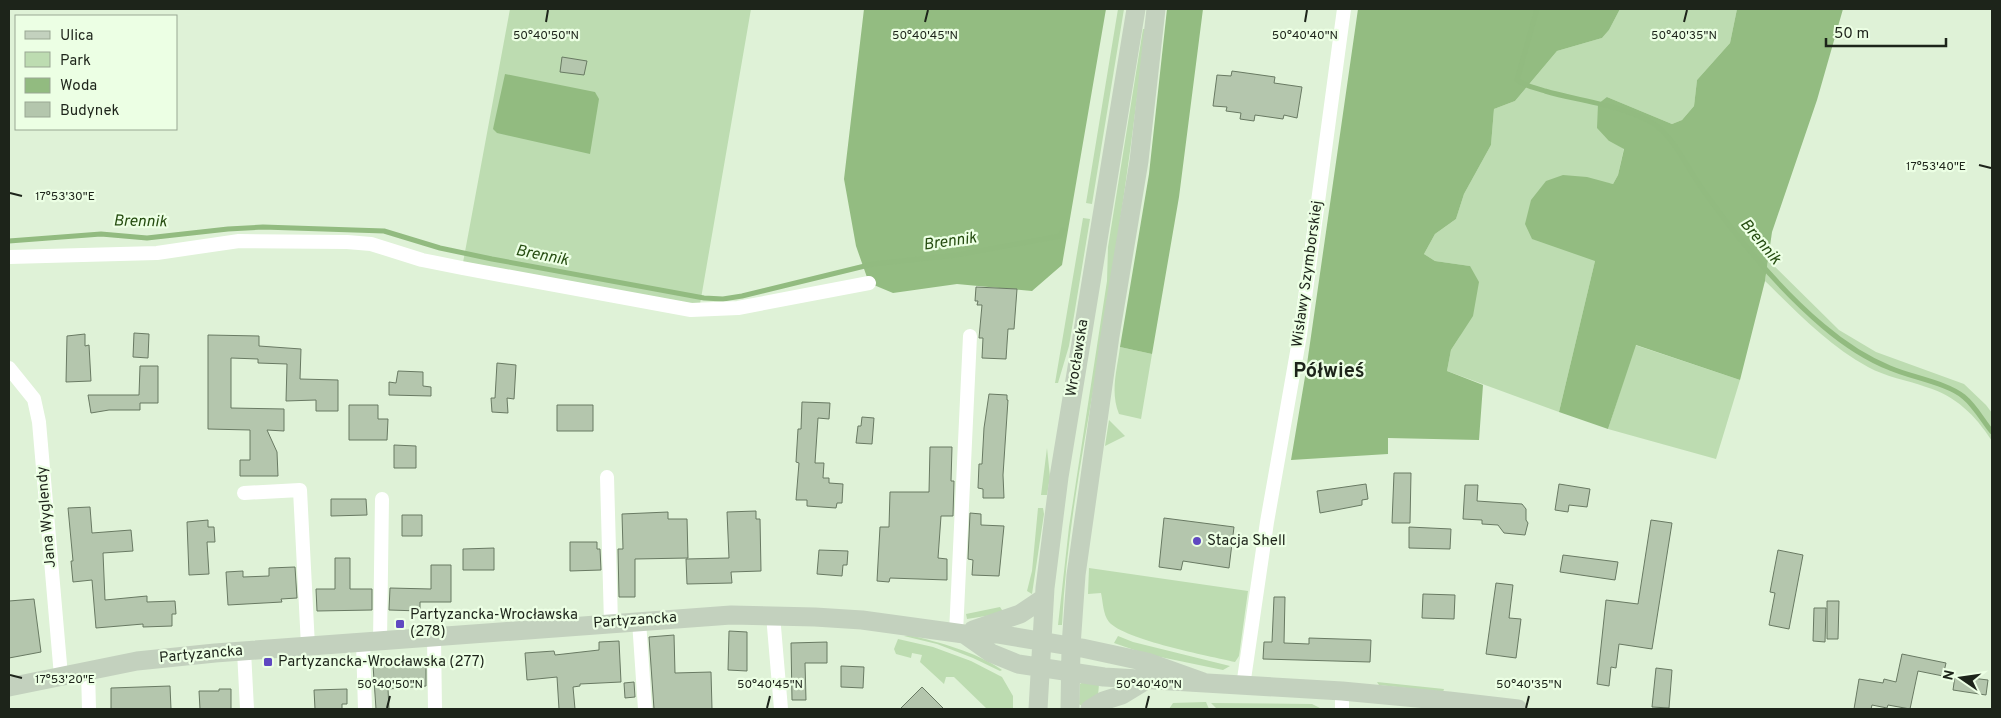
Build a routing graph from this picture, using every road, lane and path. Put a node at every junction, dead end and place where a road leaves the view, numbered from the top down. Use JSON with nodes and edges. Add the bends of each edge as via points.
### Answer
{"nodes":[{"id":1,"x":1136,"y":9,"type":"edge"},
{"id":2,"x":1156,"y":9,"type":"edge"},
{"id":3,"x":1344,"y":9,"type":"edge"},
{"id":4,"x":9,"y":257,"type":"edge"},
{"id":5,"x":869,"y":282,"type":"dead end"},
{"id":6,"x":970,"y":336,"type":"dead end"},
{"id":7,"x":9,"y":368,"type":"edge"},
{"id":8,"x":607,"y":477,"type":"dead end"},
{"id":9,"x":244,"y":493,"type":"dead end"},
{"id":10,"x":382,"y":499,"type":"dead end"},
{"id":11,"x":1044,"y":598,"type":"junction"},
{"id":12,"x":773,"y":615,"type":"junction"},
{"id":13,"x":639,"y":620,"type":"junction"},
{"id":14,"x":612,"y":623,"type":"junction"},
{"id":15,"x":960,"y":633,"type":"junction"},
{"id":16,"x":434,"y":637,"type":"junction"},
{"id":17,"x":371,"y":641,"type":"junction"},
{"id":18,"x":1041,"y":641,"type":"junction"},
{"id":19,"x":308,"y":646,"type":"junction"},
{"id":20,"x":1071,"y":646,"type":"junction"},
{"id":21,"x":244,"y":651,"type":"junction"},
{"id":22,"x":1040,"y":666,"type":"junction"},
{"id":23,"x":88,"y":671,"type":"junction"},
{"id":24,"x":1070,"y":671,"type":"junction"},
{"id":25,"x":61,"y":676,"type":"junction"},
{"id":26,"x":1145,"y":681,"type":"junction"},
{"id":27,"x":1203,"y":682,"type":"junction"},
{"id":28,"x":1242,"y":686,"type":"junction"},
{"id":29,"x":9,"y":687,"type":"edge"},
{"id":30,"x":1342,"y":700,"type":"edge"},
{"id":31,"x":89,"y":709,"type":"edge"},
{"id":32,"x":247,"y":709,"type":"edge"},
{"id":33,"x":365,"y":709,"type":"edge"},
{"id":34,"x":435,"y":709,"type":"edge"},
{"id":35,"x":645,"y":709,"type":"edge"},
{"id":36,"x":781,"y":709,"type":"edge"},
{"id":37,"x":1038,"y":709,"type":"edge"},
{"id":38,"x":1070,"y":709,"type":"edge"},
{"id":39,"x":1090,"y":709,"type":"edge"},
{"id":40,"x":1518,"y":709,"type":"edge"}],
"edges":[{"from":1,"to":11,"type":"main road","name":"Wrocławska","via":[[1065,438]]},
{"from":2,"to":20,"type":"main road","name":"Wrocławska","via":[[1139,161],[1076,575]]},
{"from":3,"to":28,"type":"street","name":"Wisławy Szymborskiej","via":[[1300,335]]},
{"from":4,"to":5,"type":"street","via":[[157,253],[239,241],[347,242],[371,244],[462,268],[690,310],[738,308]]},
{"from":6,"to":15,"type":"street"},
{"from":7,"to":25,"type":"street","name":"Jana Wyglendy","via":[[34,399],[39,422]]},
{"from":8,"to":14,"type":"street"},
{"from":9,"to":19,"type":"street","via":[[300,490]]},
{"from":10,"to":17,"type":"street"},
{"from":11,"to":15,"type":"main road","via":[[1020,614]]},
{"from":11,"to":18,"type":"main road","name":"Wrocławska"},
{"from":12,"to":13,"type":"main road","name":"Partyzancka"},
{"from":12,"to":15,"type":"main road","name":"Partyzancka","via":[[862,620]]},
{"from":12,"to":36,"type":"street"},
{"from":13,"to":14,"type":"main road","name":"Partyzancka"},
{"from":13,"to":35,"type":"street"},
{"from":14,"to":16,"type":"main road","name":"Partyzancka"},
{"from":15,"to":18,"type":"main road","name":"Partyzancka","via":[[997,634]]},
{"from":15,"to":22,"type":"main road","name":"Partyzancka","via":[[991,653],[1018,664]]},
{"from":16,"to":17,"type":"main road","name":"Partyzancka"},
{"from":16,"to":34,"type":"street"},
{"from":17,"to":19,"type":"main road","name":"Partyzancka"},
{"from":17,"to":33,"type":"street"},
{"from":18,"to":20,"type":"main road","name":"Partyzancka"},
{"from":18,"to":22,"type":"main road","name":"Wrocławska"},
{"from":19,"to":21,"type":"main road","name":"Partyzancka"},
{"from":20,"to":24,"type":"main road","name":"Wrocławska"},
{"from":20,"to":27,"type":"main road","name":"Partyzancka","via":[[1148,662]]},
{"from":21,"to":23,"type":"main road","name":"Partyzancka","via":[[138,661]]},
{"from":21,"to":32,"type":"street"},
{"from":22,"to":24,"type":"main road","name":"Partyzancka"},
{"from":22,"to":37,"type":"main road","name":"Wrocławska"},
{"from":23,"to":25,"type":"main road","name":"Partyzancka"},
{"from":23,"to":31,"type":"street"},
{"from":24,"to":26,"type":"main road","name":"Partyzancka"},
{"from":24,"to":38,"type":"main road","name":"Wrocławska"},
{"from":25,"to":29,"type":"main road","name":"Partyzancka"},
{"from":26,"to":27,"type":"main road","name":"Partyzancka"},
{"from":26,"to":39,"type":"main road"},
{"from":27,"to":28,"type":"main road"},
{"from":28,"to":30,"type":"main road"},
{"from":30,"to":40,"type":"main road","via":[[1449,701]]}]}
